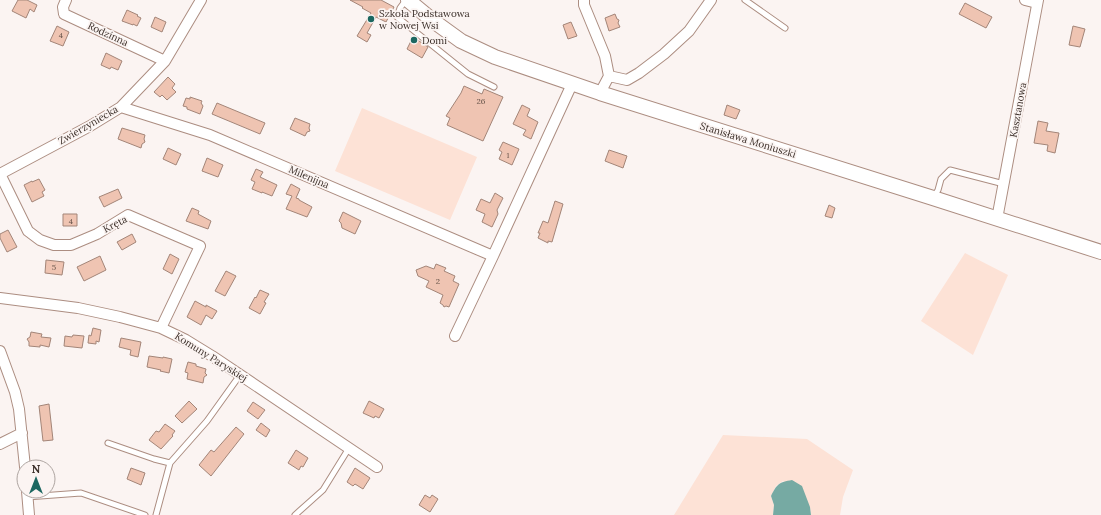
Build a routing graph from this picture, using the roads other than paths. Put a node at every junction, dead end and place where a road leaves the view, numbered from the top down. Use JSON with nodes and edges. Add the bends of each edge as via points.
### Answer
{"nodes":[{"id":1,"x":66,"y":0,"type":"edge"},
{"id":2,"x":201,"y":0,"type":"edge"},
{"id":3,"x":407,"y":0,"type":"edge"},
{"id":4,"x":584,"y":0,"type":"edge"},
{"id":5,"x":712,"y":0,"type":"edge"},
{"id":6,"x":745,"y":0,"type":"edge"},
{"id":7,"x":1025,"y":0,"type":"edge"},
{"id":8,"x":1038,"y":1,"type":"edge"},
{"id":9,"x":784,"y":28,"type":"dead end"},
{"id":10,"x":165,"y":61,"type":"junction"},
{"id":11,"x":609,"y":76,"type":"junction"},
{"id":12,"x":572,"y":84,"type":"junction"},
{"id":13,"x":494,"y":86,"type":"dead end"},
{"id":14,"x":600,"y":94,"type":"junction"},
{"id":15,"x":121,"y":106,"type":"junction"},
{"id":16,"x":0,"y":174,"type":"edge"},
{"id":17,"x":1004,"y":184,"type":"junction"},
{"id":18,"x":933,"y":198,"type":"junction"},
{"id":19,"x":997,"y":219,"type":"junction"},
{"id":20,"x":1101,"y":252,"type":"edge"},
{"id":21,"x":494,"y":256,"type":"junction"},
{"id":22,"x":0,"y":298,"type":"edge"},
{"id":23,"x":161,"y":328,"type":"junction"},
{"id":24,"x":455,"y":336,"type":"dead end"},
{"id":25,"x":0,"y":351,"type":"edge"},
{"id":26,"x":240,"y":375,"type":"junction"},
{"id":27,"x":22,"y":433,"type":"junction"},
{"id":28,"x":108,"y":443,"type":"dead end"},
{"id":29,"x":0,"y":444,"type":"edge"},
{"id":30,"x":349,"y":448,"type":"junction"},
{"id":31,"x":24,"y":459,"type":"edge"},
{"id":32,"x":170,"y":463,"type":"junction"},
{"id":33,"x":377,"y":467,"type":"dead end"},
{"id":34,"x":56,"y":493,"type":"edge"},
{"id":35,"x":28,"y":499,"type":"edge"},
{"id":36,"x":30,"y":515,"type":"edge"},
{"id":37,"x":145,"y":515,"type":"edge"},
{"id":38,"x":156,"y":515,"type":"edge"},
{"id":39,"x":295,"y":515,"type":"edge"}],
"edges":[{"from":1,"to":10,"type":"street","name":"Rodzinna","via":[[64,14]]},
{"from":2,"to":10,"type":"street","name":"Zwierzyniecka"},
{"from":3,"to":12,"type":"main road","name":"Stanisława Moniuszki","via":[[461,41],[495,58]]},
{"from":3,"to":13,"type":"lane","via":[[397,17],[468,74]]},
{"from":4,"to":11,"type":"street","via":[[605,56]]},
{"from":5,"to":11,"type":"street","via":[[688,31],[639,73],[627,80]]},
{"from":6,"to":9,"type":"lane"},
{"from":7,"to":8,"type":"street"},
{"from":8,"to":17,"type":"street","name":"Kasztanowa"},
{"from":10,"to":15,"type":"street","name":"Zwierzyniecka"},
{"from":11,"to":14,"type":"street"},
{"from":12,"to":14,"type":"main road","name":"Stanisława Moniuszki"},
{"from":12,"to":21,"type":"street"},
{"from":14,"to":18,"type":"main road","name":"Stanisława Moniuszki"},
{"from":15,"to":16,"type":"street","name":"Zwierzyniecka","via":[[90,126]]},
{"from":15,"to":21,"type":"street","name":"Milenijna","via":[[210,135]]},
{"from":16,"to":23,"type":"street","name":"Kręta","via":[[28,231],[40,240],[54,245],[71,245],[97,234],[128,215],[200,246]]},
{"from":17,"to":18,"type":"lane","via":[[950,170],[941,179]]},
{"from":17,"to":19,"type":"street","name":"Kasztanowa"},
{"from":18,"to":19,"type":"main road","name":"Stanisława Moniuszki"},
{"from":19,"to":20,"type":"main road","name":"Stanisława Moniuszki"},
{"from":21,"to":24,"type":"street"},
{"from":22,"to":23,"type":"street","name":"Komuny Paryskiej","via":[[78,308]]},
{"from":23,"to":26,"type":"street","name":"Komuny Paryskiej","via":[[186,340]]},
{"from":25,"to":27,"type":"street","via":[[15,392]]},
{"from":26,"to":30,"type":"street","name":"Komuny Paryskiej"},
{"from":26,"to":32,"type":"lane","via":[[207,421]]},
{"from":27,"to":29,"type":"street"},
{"from":27,"to":31,"type":"street"},
{"from":28,"to":32,"type":"lane"},
{"from":30,"to":33,"type":"street","name":"Komuny Paryskiej"},
{"from":30,"to":39,"type":"lane","via":[[323,490]]},
{"from":32,"to":38,"type":"lane"},
{"from":34,"to":37,"type":"lane","via":[[81,493]]},
{"from":35,"to":36,"type":"street"}]}
